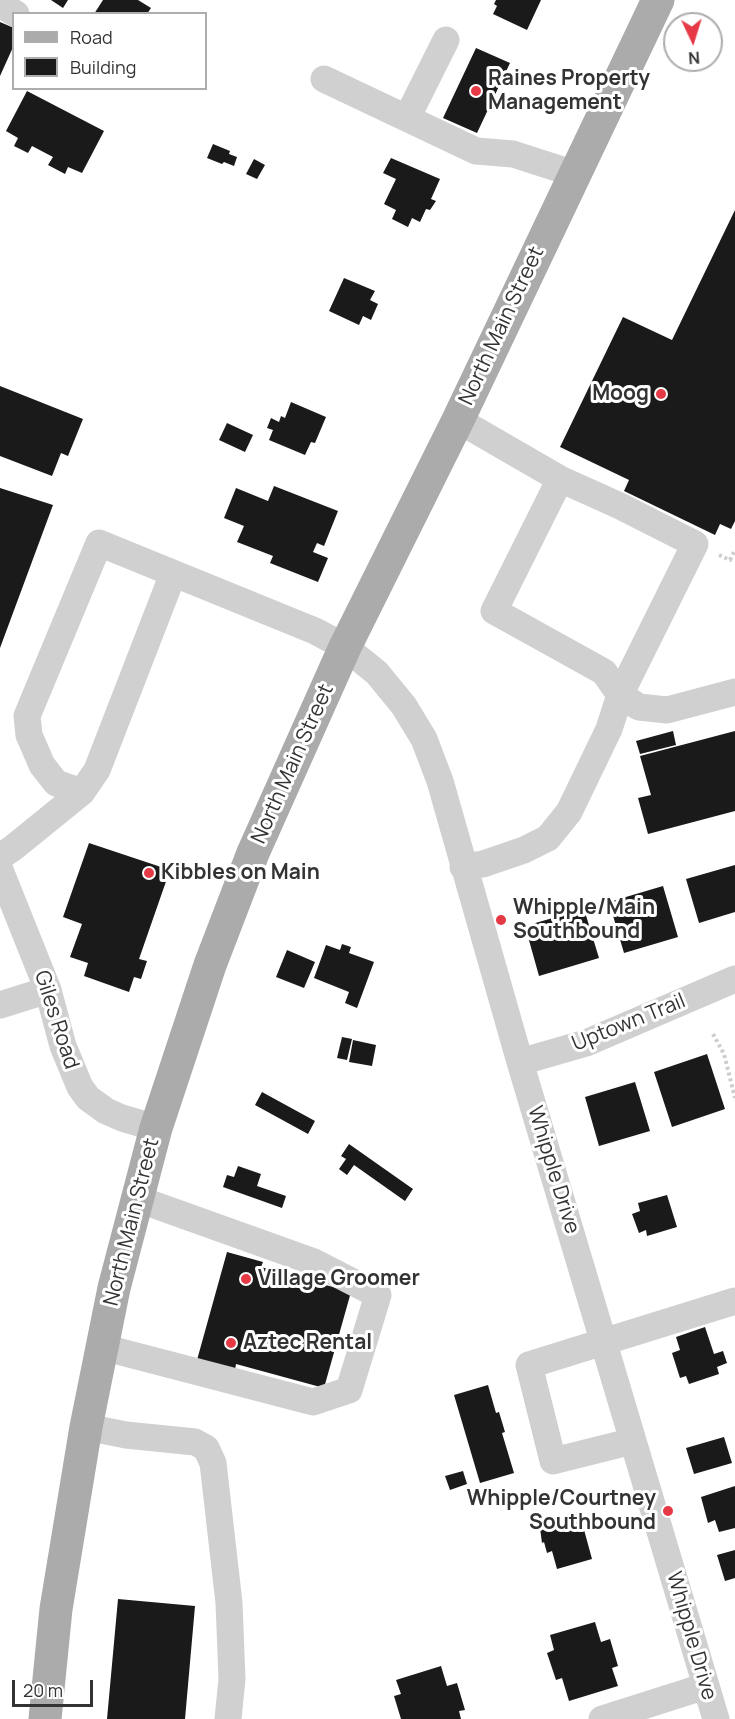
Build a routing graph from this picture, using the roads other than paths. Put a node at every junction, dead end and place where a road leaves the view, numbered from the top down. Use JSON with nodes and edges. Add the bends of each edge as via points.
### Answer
{"nodes":[{"id":1,"x":658,"y":0,"type":"edge"},
{"id":2,"x":446,"y":40,"type":"dead end"},
{"id":3,"x":324,"y":79,"type":"dead end"},
{"id":4,"x":407,"y":118,"type":"junction"},
{"id":5,"x":575,"y":174,"type":"junction"},
{"id":6,"x":458,"y":420,"type":"junction"},
{"id":7,"x":560,"y":479,"type":"junction"},
{"id":8,"x":173,"y":574,"type":"junction"},
{"id":9,"x":345,"y":647,"type":"junction"},
{"id":10,"x":735,"y":692,"type":"edge"},
{"id":11,"x":620,"y":695,"type":"junction"},
{"id":12,"x":82,"y":792,"type":"junction"},
{"id":13,"x":0,"y":857,"type":"edge"},
{"id":14,"x":463,"y":867,"type":"junction"},
{"id":15,"x":0,"y":870,"type":"edge"},
{"id":16,"x":735,"y":979,"type":"edge"},
{"id":17,"x":48,"y":990,"type":"junction"},
{"id":18,"x":0,"y":1005,"type":"edge"},
{"id":19,"x":520,"y":1062,"type":"junction"},
{"id":20,"x":156,"y":1128,"type":"junction"},
{"id":21,"x":138,"y":1199,"type":"junction"},
{"id":22,"x":735,"y":1301,"type":"edge"},
{"id":23,"x":604,"y":1342,"type":"junction"},
{"id":24,"x":102,"y":1347,"type":"junction"},
{"id":25,"x":86,"y":1427,"type":"junction"},
{"id":26,"x":633,"y":1441,"type":"junction"},
{"id":27,"x":706,"y":1686,"type":"junction"},
{"id":28,"x":45,"y":1719,"type":"edge"},
{"id":29,"x":228,"y":1719,"type":"edge"},
{"id":30,"x":602,"y":1719,"type":"edge"},
{"id":31,"x":716,"y":1719,"type":"edge"}],
"edges":[{"from":1,"to":5,"type":"main road","name":"North Main Street"},
{"from":2,"to":4,"type":"street"},
{"from":3,"to":4,"type":"street"},
{"from":4,"to":5,"type":"street","via":[[476,151],[513,153]]},
{"from":5,"to":6,"type":"main road","name":"North Main Street"},
{"from":6,"to":7,"type":"street"},
{"from":6,"to":9,"type":"main road","name":"North Main Street"},
{"from":7,"to":11,"type":"street","via":[[494,611],[604,672]]},
{"from":7,"to":11,"type":"street","via":[[694,544]]},
{"from":8,"to":9,"type":"street","name":"Whipple Drive","via":[[315,631]]},
{"from":8,"to":12,"type":"street","via":[[97,770]]},
{"from":8,"to":12,"type":"street","name":"Whipple Drive","via":[[99,543],[27,716],[29,735],[42,765],[56,783]]},
{"from":9,"to":14,"type":"street","name":"Whipple Drive","via":[[387,682],[424,739],[440,781]]},
{"from":9,"to":20,"type":"main road","name":"North Main Street","via":[[234,900]]},
{"from":10,"to":11,"type":"street","via":[[667,710],[639,707]]},
{"from":11,"to":14,"type":"street","via":[[609,729],[569,812],[548,838],[483,864]]},
{"from":12,"to":13,"type":"street"},
{"from":14,"to":19,"type":"street","name":"Whipple Drive"},
{"from":15,"to":17,"type":"street","name":"Giles Road"},
{"from":16,"to":19,"type":"street","name":"Uptown Trail","via":[[586,1042]]},
{"from":17,"to":18,"type":"street"},
{"from":17,"to":20,"type":"street","name":"Giles Road","via":[[70,1067],[88,1098],[114,1114]]},
{"from":19,"to":23,"type":"street","name":"Whipple Drive"},
{"from":20,"to":21,"type":"main road","name":"North Main Street"},
{"from":21,"to":24,"type":"main road","name":"North Main Street"},
{"from":21,"to":24,"type":"street","via":[[314,1262],[378,1295],[349,1390],[313,1402]]},
{"from":22,"to":23,"type":"street"},
{"from":23,"to":26,"type":"street","name":"Whipple Drive"},
{"from":23,"to":26,"type":"street","via":[[529,1365],[553,1461]]},
{"from":24,"to":25,"type":"main road","name":"North Main Street"},
{"from":25,"to":28,"type":"main road","name":"North Main Street","via":[[56,1609]]},
{"from":25,"to":29,"type":"street","via":[[195,1442],[206,1448],[213,1463],[230,1603]]},
{"from":26,"to":27,"type":"street","name":"Whipple Drive"},
{"from":27,"to":30,"type":"street"},
{"from":27,"to":31,"type":"street","name":"Whipple Drive"}]}
